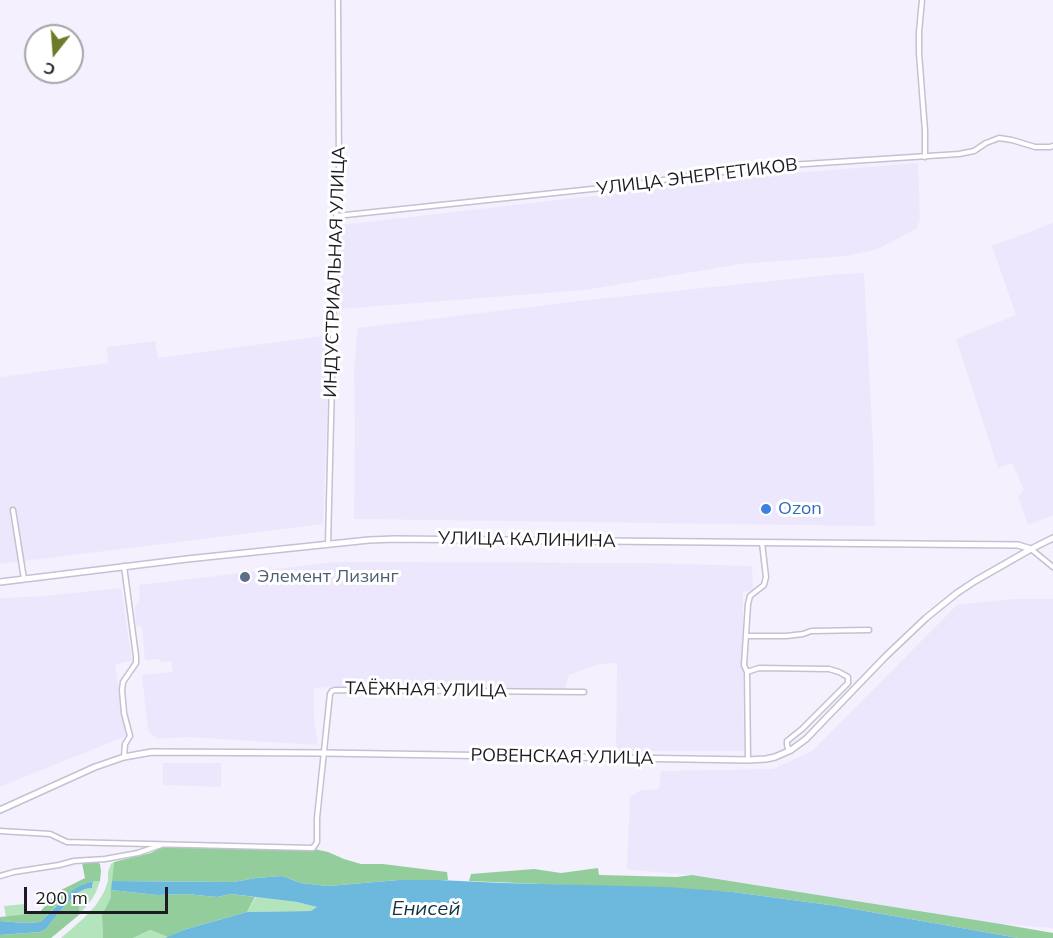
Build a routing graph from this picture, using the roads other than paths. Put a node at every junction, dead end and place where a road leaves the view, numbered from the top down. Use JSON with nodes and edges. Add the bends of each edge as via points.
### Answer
{"nodes":[{"id":1,"x":338,"y":0,"type":"edge"},
{"id":2,"x":922,"y":0,"type":"edge"},
{"id":3,"x":1053,"y":146,"type":"edge"},
{"id":4,"x":925,"y":157,"type":"junction"},
{"id":5,"x":336,"y":216,"type":"junction"},
{"id":6,"x":13,"y":510,"type":"dead end"},
{"id":7,"x":1053,"y":538,"type":"edge"},
{"id":8,"x":762,"y":543,"type":"junction"},
{"id":9,"x":328,"y":544,"type":"junction"},
{"id":10,"x":1030,"y":549,"type":"junction"},
{"id":11,"x":124,"y":566,"type":"junction"},
{"id":12,"x":1053,"y":567,"type":"edge"},
{"id":13,"x":24,"y":579,"type":"junction"},
{"id":14,"x":0,"y":582,"type":"edge"},
{"id":15,"x":869,"y":630,"type":"dead end"},
{"id":16,"x":746,"y":636,"type":"junction"},
{"id":17,"x":747,"y":672,"type":"junction"},
{"id":18,"x":584,"y":692,"type":"dead end"},
{"id":19,"x":789,"y":751,"type":"junction"},
{"id":20,"x":324,"y":753,"type":"junction"},
{"id":21,"x":124,"y":758,"type":"junction"},
{"id":22,"x":748,"y":760,"type":"junction"},
{"id":23,"x":0,"y":810,"type":"edge"},
{"id":24,"x":0,"y":831,"type":"edge"},
{"id":25,"x":164,"y":843,"type":"junction"},
{"id":26,"x":0,"y":876,"type":"edge"}],
"edges":[{"from":1,"to":5,"type":"street","name":"ИНДУСТРИАЛЬНАЯ УЛИЦА"},
{"from":2,"to":4,"type":"street","via":[[919,53]]},
{"from":3,"to":4,"type":"street","name":"УЛИЦА ЭНЕРГЕТИКОВ","via":[[1035,147],[999,138],[974,151]]},
{"from":4,"to":5,"type":"street","name":"УЛИЦА ЭНЕРГЕТИКОВ","via":[[774,166]]},
{"from":5,"to":9,"type":"street","name":"ИНДУСТРИАЛЬНАЯ УЛИЦА"},
{"from":6,"to":13,"type":"street"},
{"from":7,"to":10,"type":"main road"},
{"from":8,"to":9,"type":"main road","name":"УЛИЦА КАЛИНИНА","via":[[395,538]]},
{"from":8,"to":10,"type":"main road","name":"УЛИЦА КАЛИНИНА","via":[[1018,545]]},
{"from":8,"to":16,"type":"street","via":[[766,577],[764,585],[750,596]]},
{"from":9,"to":11,"type":"main road","name":"УЛИЦА КАЛИНИНА"},
{"from":10,"to":12,"type":"street"},
{"from":10,"to":19,"type":"main road","name":"РОВЕНСКАЯ УЛИЦА","via":[[975,581],[934,612],[806,739]]},
{"from":11,"to":13,"type":"main road","name":"УЛИЦА КАЛИНИНА"},
{"from":11,"to":21,"type":"street","via":[[136,663],[123,682],[130,736],[124,744]]},
{"from":13,"to":14,"type":"main road","name":"УЛИЦА КАЛИНИНА"},
{"from":15,"to":16,"type":"street"},
{"from":16,"to":17,"type":"street"},
{"from":17,"to":19,"type":"street","via":[[759,668],[829,669],[849,679],[787,741]]},
{"from":17,"to":22,"type":"street"},
{"from":18,"to":20,"type":"street","name":"ТАЁЖНАЯ УЛИЦА","via":[[335,690],[330,693]]},
{"from":19,"to":22,"type":"main road","name":"РОВЕНСКАЯ УЛИЦА"},
{"from":20,"to":21,"type":"main road","name":"РОВЕНСКАЯ УЛИЦА","via":[[152,752]]},
{"from":20,"to":22,"type":"main road","name":"РОВЕНСКАЯ УЛИЦА"},
{"from":20,"to":25,"type":"street","via":[[317,842],[313,848]]},
{"from":21,"to":23,"type":"main road","name":"РОВЕНСКАЯ УЛИЦА"},
{"from":24,"to":25,"type":"street","via":[[50,834],[67,842]]},
{"from":25,"to":26,"type":"street","via":[[138,853]]}]}
